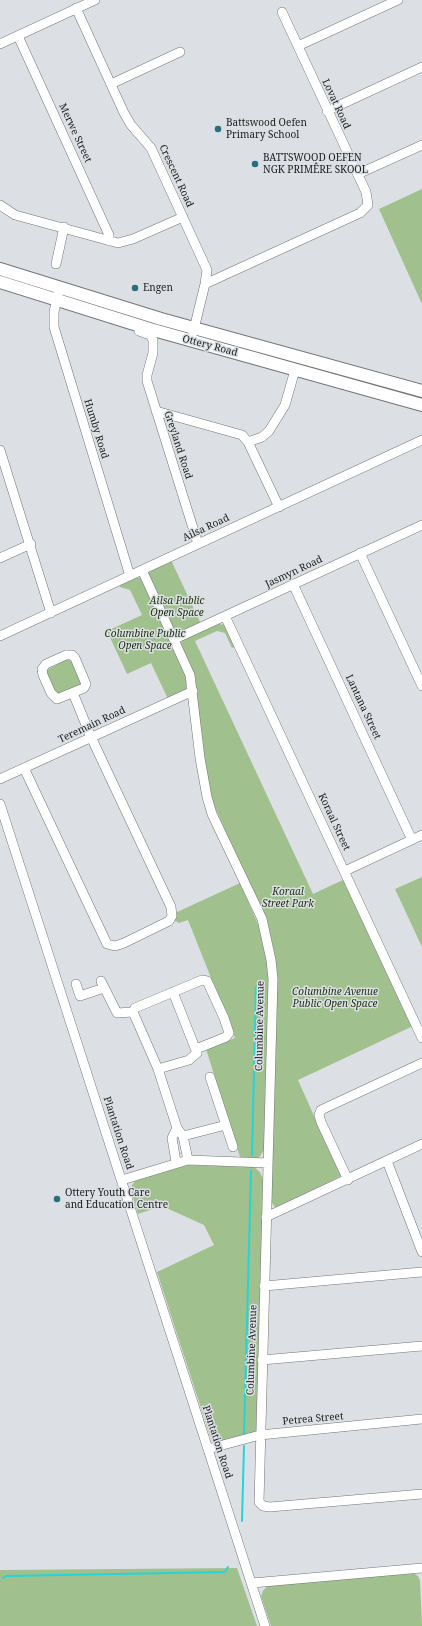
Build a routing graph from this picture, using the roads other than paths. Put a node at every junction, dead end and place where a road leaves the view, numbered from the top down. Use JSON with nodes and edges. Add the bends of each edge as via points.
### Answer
{"nodes":[{"id":1,"x":95,"y":0,"type":"edge"},
{"id":2,"x":398,"y":0,"type":"edge"},
{"id":3,"x":76,"y":8,"type":"junction"},
{"id":4,"x":282,"y":12,"type":"dead end"},
{"id":5,"x":18,"y":36,"type":"junction"},
{"id":6,"x":0,"y":44,"type":"edge"},
{"id":7,"x":298,"y":46,"type":"junction"},
{"id":8,"x":180,"y":52,"type":"dead end"},
{"id":9,"x":422,"y":67,"type":"edge"},
{"id":10,"x":111,"y":84,"type":"junction"},
{"id":11,"x":327,"y":111,"type":"junction"},
{"id":12,"x":422,"y":145,"type":"edge"},
{"id":13,"x":358,"y":174,"type":"junction"},
{"id":14,"x":0,"y":205,"type":"edge"},
{"id":15,"x":182,"y":217,"type":"junction"},
{"id":16,"x":64,"y":227,"type":"junction"},
{"id":17,"x":109,"y":241,"type":"junction"},
{"id":18,"x":56,"y":264,"type":"dead end"},
{"id":19,"x":0,"y":269,"type":"edge"},
{"id":20,"x":0,"y":282,"type":"edge"},
{"id":21,"x":205,"y":284,"type":"junction"},
{"id":22,"x":58,"y":294,"type":"junction"},
{"id":23,"x":119,"y":320,"type":"junction"},
{"id":24,"x":194,"y":328,"type":"junction"},
{"id":25,"x":175,"y":336,"type":"junction"},
{"id":26,"x":191,"y":341,"type":"junction"},
{"id":27,"x":153,"y":353,"type":"junction"},
{"id":28,"x":295,"y":370,"type":"junction"},
{"id":29,"x":422,"y":391,"type":"edge"},
{"id":30,"x":422,"y":405,"type":"edge"},
{"id":31,"x":156,"y":411,"type":"junction"},
{"id":32,"x":422,"y":440,"type":"edge"},
{"id":33,"x":248,"y":442,"type":"junction"},
{"id":34,"x":0,"y":450,"type":"edge"},
{"id":35,"x":4,"y":476,"type":"edge"},
{"id":36,"x":279,"y":507,"type":"junction"},
{"id":37,"x":422,"y":525,"type":"edge"},
{"id":38,"x":31,"y":544,"type":"junction"},
{"id":39,"x":198,"y":544,"type":"junction"},
{"id":40,"x":360,"y":553,"type":"junction"},
{"id":41,"x":0,"y":558,"type":"edge"},
{"id":42,"x":142,"y":570,"type":"junction"},
{"id":43,"x":130,"y":576,"type":"junction"},
{"id":44,"x":293,"y":584,"type":"junction"},
{"id":45,"x":51,"y":613,"type":"junction"},
{"id":46,"x":225,"y":616,"type":"junction"},
{"id":47,"x":0,"y":636,"type":"edge"},
{"id":48,"x":175,"y":639,"type":"junction"},
{"id":49,"x":422,"y":686,"type":"edge"},
{"id":50,"x":193,"y":691,"type":"junction"},
{"id":51,"x":73,"y":693,"type":"junction"},
{"id":52,"x":92,"y":737,"type":"junction"},
{"id":53,"x":24,"y":768,"type":"junction"},
{"id":54,"x":0,"y":779,"type":"edge"},
{"id":55,"x":0,"y":804,"type":"edge"},
{"id":56,"x":422,"y":835,"type":"edge"},
{"id":57,"x":412,"y":840,"type":"junction"},
{"id":58,"x":345,"y":871,"type":"junction"},
{"id":59,"x":76,"y":984,"type":"dead end"},
{"id":60,"x":173,"y":992,"type":"junction"},
{"id":61,"x":133,"y":1012,"type":"junction"},
{"id":62,"x":422,"y":1038,"type":"edge"},
{"id":63,"x":196,"y":1049,"type":"junction"},
{"id":64,"x":422,"y":1063,"type":"edge"},
{"id":65,"x":158,"y":1069,"type":"junction"},
{"id":66,"x":210,"y":1077,"type":"dead end"},
{"id":67,"x":226,"y":1125,"type":"junction"},
{"id":68,"x":177,"y":1128,"type":"junction"},
{"id":69,"x":184,"y":1136,"type":"junction"},
{"id":70,"x":422,"y":1144,"type":"edge"},
{"id":71,"x":233,"y":1147,"type":"dead end"},
{"id":72,"x":188,"y":1160,"type":"junction"},
{"id":73,"x":387,"y":1161,"type":"junction"},
{"id":74,"x":176,"y":1162,"type":"junction"},
{"id":75,"x":268,"y":1163,"type":"junction"},
{"id":76,"x":122,"y":1180,"type":"junction"},
{"id":77,"x":348,"y":1180,"type":"junction"},
{"id":78,"x":266,"y":1217,"type":"junction"},
{"id":79,"x":422,"y":1252,"type":"edge"},
{"id":80,"x":422,"y":1272,"type":"edge"},
{"id":81,"x":264,"y":1286,"type":"junction"},
{"id":82,"x":422,"y":1346,"type":"edge"},
{"id":83,"x":262,"y":1360,"type":"junction"},
{"id":84,"x":422,"y":1419,"type":"edge"},
{"id":85,"x":260,"y":1435,"type":"junction"},
{"id":86,"x":208,"y":1449,"type":"junction"},
{"id":87,"x":422,"y":1494,"type":"edge"},
{"id":88,"x":422,"y":1570,"type":"edge"},
{"id":89,"x":252,"y":1583,"type":"junction"},
{"id":90,"x":265,"y":1626,"type":"edge"}],
"edges":[{"from":1,"to":3,"type":"street"},
{"from":2,"to":7,"type":"street"},
{"from":3,"to":5,"type":"street"},
{"from":3,"to":10,"type":"street","name":"Crescent Road"},
{"from":4,"to":7,"type":"street","name":"Lovat Road"},
{"from":5,"to":6,"type":"street"},
{"from":5,"to":17,"type":"street","name":"Merwe Street","via":[[109,235]]},
{"from":7,"to":11,"type":"street","name":"Lovat Road"},
{"from":8,"to":10,"type":"street"},
{"from":9,"to":11,"type":"street"},
{"from":10,"to":15,"type":"street","name":"Crescent Road","via":[[131,125],[148,142]]},
{"from":11,"to":13,"type":"street","name":"Lovat Road"},
{"from":12,"to":13,"type":"street"},
{"from":13,"to":21,"type":"street","name":"Lovat Road","via":[[368,197],[368,205],[360,213]]},
{"from":14,"to":16,"type":"street","via":[[15,215]]},
{"from":15,"to":17,"type":"street","via":[[125,242]]},
{"from":15,"to":21,"type":"street","name":"Crescent Road","via":[[206,270]]},
{"from":16,"to":17,"type":"street"},
{"from":16,"to":18,"type":"street"},
{"from":19,"to":22,"type":"main road","name":"Ottery Road"},
{"from":20,"to":22,"type":"main road","name":"Ottery Road"},
{"from":21,"to":24,"type":"street","name":"Crescent Road"},
{"from":22,"to":23,"type":"main road","name":"Ottery Road"},
{"from":22,"to":24,"type":"main road","name":"Ottery Road"},
{"from":22,"to":43,"type":"street","name":"Humby Road","via":[[54,327]]},
{"from":23,"to":25,"type":"main road","name":"Ottery Road"},
{"from":23,"to":27,"type":"street","via":[[151,336]]},
{"from":24,"to":26,"type":"street","name":"Crescent Road"},
{"from":24,"to":29,"type":"main road","name":"Ottery Road"},
{"from":25,"to":26,"type":"main road","name":"Ottery Road"},
{"from":25,"to":27,"type":"street","via":[[161,341]]},
{"from":26,"to":28,"type":"main road","name":"Ottery Road"},
{"from":27,"to":31,"type":"street","name":"Greyland Road","via":[[147,379]]},
{"from":28,"to":30,"type":"main road","name":"Ottery Road"},
{"from":28,"to":33,"type":"street","via":[[285,404],[269,431],[262,437]]},
{"from":31,"to":33,"type":"street","via":[[239,434]]},
{"from":31,"to":39,"type":"street","name":"Greyland Road"},
{"from":32,"to":36,"type":"street","name":"Ailsa Road"},
{"from":33,"to":36,"type":"street"},
{"from":34,"to":35,"type":"street"},
{"from":35,"to":38,"type":"street"},
{"from":36,"to":39,"type":"street","name":"Ailsa Road"},
{"from":37,"to":40,"type":"street","name":"Jasmyn Road"},
{"from":38,"to":41,"type":"street"},
{"from":38,"to":45,"type":"street"},
{"from":39,"to":42,"type":"street","name":"Ailsa Road"},
{"from":40,"to":44,"type":"street","name":"Jasmyn Road"},
{"from":40,"to":49,"type":"street"},
{"from":42,"to":43,"type":"street","name":"Ailsa Road"},
{"from":42,"to":48,"type":"street","name":"Columbine Avenue"},
{"from":43,"to":45,"type":"street","name":"Ailsa Road"},
{"from":44,"to":46,"type":"street","name":"Jasmyn Road"},
{"from":44,"to":57,"type":"street","name":"Lantana Street"},
{"from":45,"to":47,"type":"street","name":"Ailsa Road"},
{"from":46,"to":48,"type":"street","name":"Jasmyn Road"},
{"from":46,"to":58,"type":"street","name":"Koraal Street"},
{"from":48,"to":50,"type":"street","name":"Columbine Avenue","via":[[190,675]]},
{"from":50,"to":52,"type":"street","name":"Teremain Road"},
{"from":50,"to":75,"type":"street","name":"Columbine Avenue","via":[[200,758],[212,814],[262,919],[269,946],[273,980]]},
{"from":51,"to":51,"type":"street","via":[[84,688],[86,684],[74,656],[66,655],[44,666],[43,675],[55,698],[60,699]]},
{"from":51,"to":52,"type":"street"},
{"from":52,"to":53,"type":"street","name":"Teremain Road"},
{"from":52,"to":53,"type":"street","via":[[168,900],[172,916],[167,923],[124,943],[109,946],[100,933]]},
{"from":53,"to":54,"type":"street","name":"Teremain Road"},
{"from":55,"to":76,"type":"street","name":"Plantation Road"},
{"from":56,"to":57,"type":"street"},
{"from":57,"to":58,"type":"street"},
{"from":58,"to":62,"type":"street","name":"Koraal Street"},
{"from":59,"to":61,"type":"street","via":[[80,996],[102,985],[117,1013]]},
{"from":60,"to":61,"type":"street","via":[[137,1006]]},
{"from":60,"to":63,"type":"street"},
{"from":60,"to":63,"type":"street","via":[[206,980],[229,1029],[228,1036]]},
{"from":61,"to":65,"type":"street"},
{"from":63,"to":65,"type":"street","via":[[194,1057]]},
{"from":64,"to":77,"type":"street","via":[[321,1110],[321,1122]]},
{"from":65,"to":68,"type":"street"},
{"from":66,"to":67,"type":"street"},
{"from":67,"to":69,"type":"street"},
{"from":67,"to":71,"type":"street"},
{"from":68,"to":69,"type":"street"},
{"from":68,"to":74,"type":"street","via":[[172,1138]]},
{"from":69,"to":72,"type":"street"},
{"from":70,"to":73,"type":"street"},
{"from":72,"to":74,"type":"street"},
{"from":72,"to":75,"type":"street"},
{"from":73,"to":77,"type":"street"},
{"from":73,"to":79,"type":"street"},
{"from":74,"to":76,"type":"street"},
{"from":75,"to":78,"type":"street","name":"Columbine Avenue"},
{"from":76,"to":86,"type":"street","name":"Plantation Road"},
{"from":77,"to":78,"type":"street"},
{"from":78,"to":81,"type":"street","name":"Columbine Avenue"},
{"from":80,"to":81,"type":"street"},
{"from":81,"to":83,"type":"street","name":"Columbine Avenue"},
{"from":82,"to":83,"type":"street"},
{"from":83,"to":85,"type":"street","name":"Columbine Avenue"},
{"from":84,"to":85,"type":"street","name":"Petrea Street"},
{"from":85,"to":86,"type":"street","name":"Petrea Street"},
{"from":85,"to":87,"type":"street","name":"Columbine Avenue","via":[[259,1499],[262,1506]]},
{"from":86,"to":89,"type":"street","name":"Plantation Road"},
{"from":88,"to":89,"type":"street"},
{"from":89,"to":90,"type":"street","name":"Plantation Road"}]}
